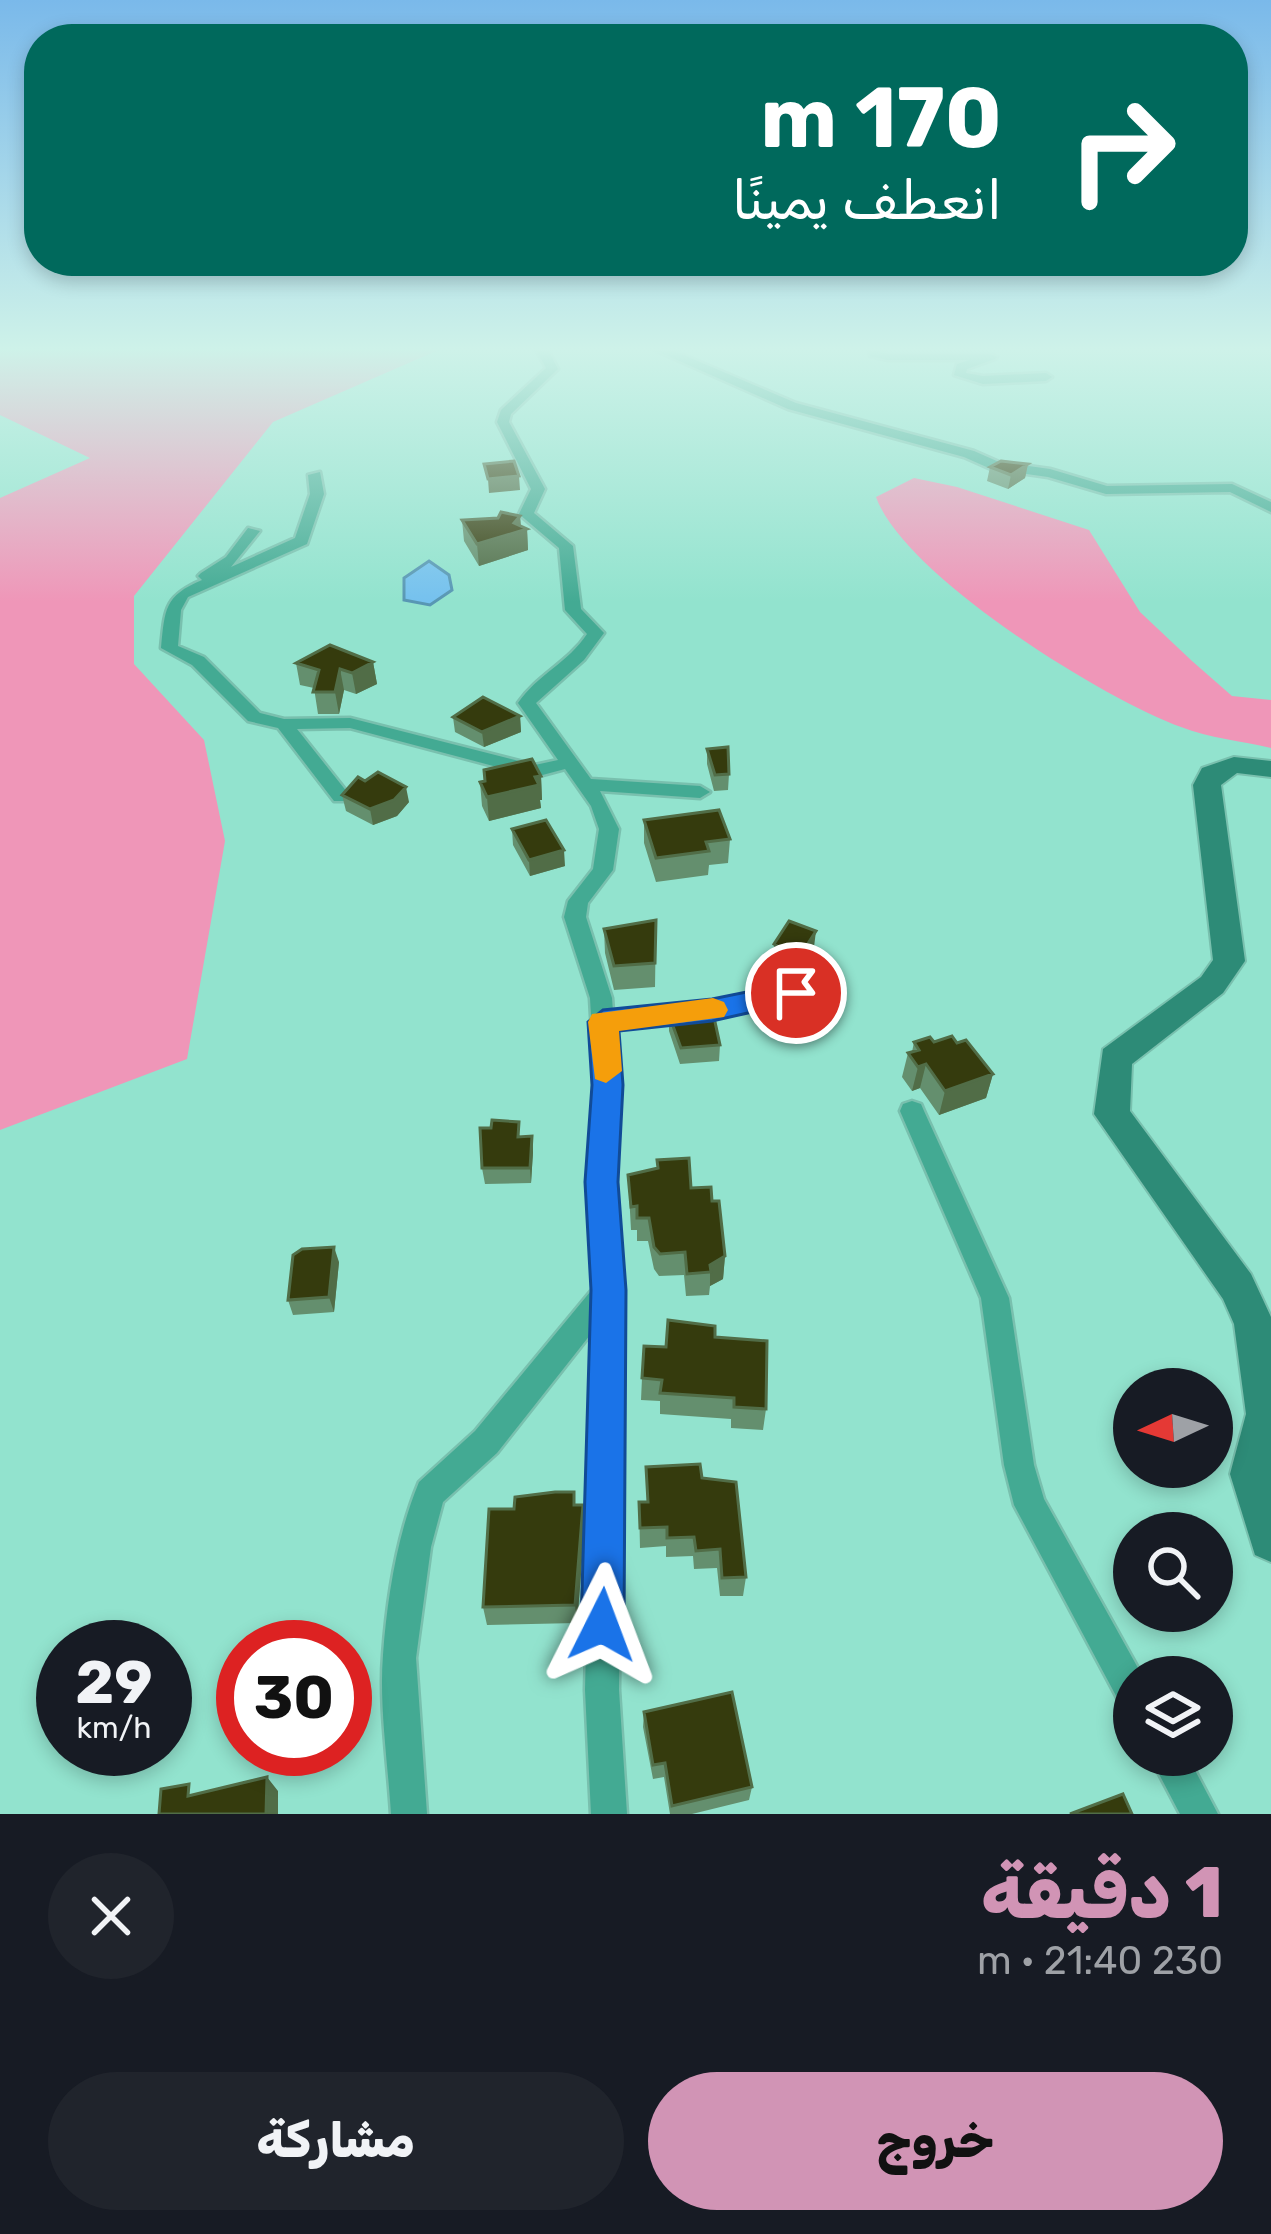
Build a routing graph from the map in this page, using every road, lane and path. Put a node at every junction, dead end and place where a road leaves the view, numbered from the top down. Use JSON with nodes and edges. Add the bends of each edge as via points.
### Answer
{"nodes":[{"id":1,"x":508,"y":433,"type":"edge"},
{"id":2,"x":890,"y":433,"type":"edge"},
{"id":3,"x":315,"y":475,"type":"dead end"},
{"id":4,"x":1271,"y":508,"type":"edge"},
{"id":5,"x":253,"y":531,"type":"dead end"},
{"id":6,"x":182,"y":594,"type":"junction"},
{"id":7,"x":284,"y":724,"type":"junction"},
{"id":8,"x":1271,"y":769,"type":"edge"},
{"id":9,"x":575,"y":773,"type":"junction"},
{"id":10,"x":700,"y":792,"type":"dead end"},
{"id":11,"x":341,"y":797,"type":"edge"},
{"id":12,"x":821,"y":986,"type":"dead end"},
{"id":13,"x":603,"y":1022,"type":"junction"},
{"id":14,"x":912,"y":1111,"type":"dead end"},
{"id":15,"x":608,"y":1290,"type":"junction"},
{"id":16,"x":1271,"y":1539,"type":"edge"},
{"id":17,"x":1113,"y":1657,"type":"edge"},
{"id":18,"x":1179,"y":1776,"type":"edge"},
{"id":19,"x":409,"y":1814,"type":"edge"},
{"id":20,"x":609,"y":1814,"type":"edge"},
{"id":21,"x":1200,"y":1814,"type":"edge"}],
"edges":[{"from":1,"to":9,"type":"street","via":[[538,489],[526,514],[566,546],[573,610],[596,632],[573,665],[526,703]]},
{"from":2,"to":4,"type":"street","via":[[1106,490],[1232,488]]},
{"from":3,"to":6,"type":"street","via":[[302,542]]},
{"from":5,"to":6,"type":"street","via":[[230,560]]},
{"from":6,"to":7,"type":"street","via":[[169,648],[198,661],[254,717]]},
{"from":7,"to":9,"type":"street","via":[[350,723],[535,771]]},
{"from":7,"to":11,"type":"street"},
{"from":8,"to":16,"type":"main road","via":[[1234,765],[1210,774],[1229,961],[1211,985],[1115,1058],[1110,1091],[1112,1114],[1237,1287],[1254,1324],[1267,1414],[1252,1474]]},
{"from":9,"to":10,"type":"street"},
{"from":9,"to":13,"type":"street","via":[[609,829],[603,870],[575,917]]},
{"from":12,"to":13,"type":"street"},
{"from":13,"to":15,"type":"street"},
{"from":14,"to":17,"type":"street","via":[[994,1298],[1030,1505]]},
{"from":15,"to":19,"type":"street","via":[[486,1442],[430,1493],[399,1658]]},
{"from":15,"to":20,"type":"street","via":[[602,1690]]},
{"from":18,"to":21,"type":"street"}]}
